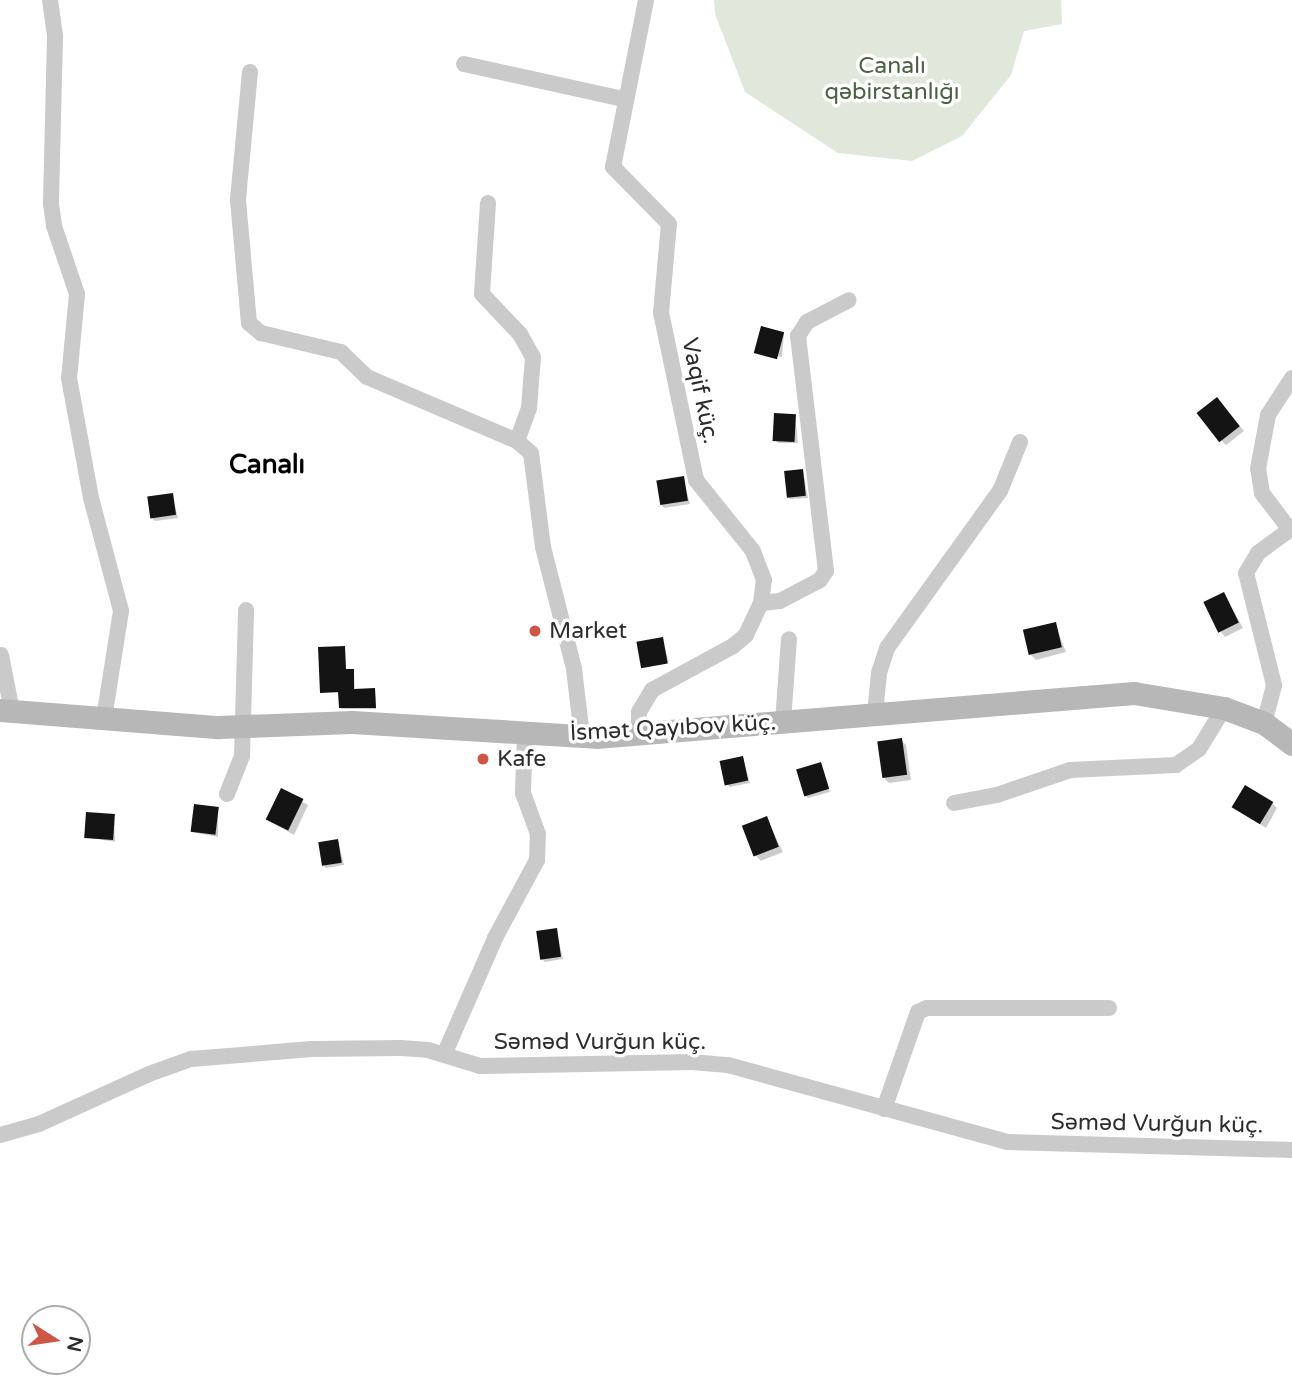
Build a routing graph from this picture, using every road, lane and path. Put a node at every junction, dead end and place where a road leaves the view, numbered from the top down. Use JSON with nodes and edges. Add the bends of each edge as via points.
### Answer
{"nodes":[{"id":1,"x":50,"y":0,"type":"edge"},
{"id":2,"x":646,"y":0,"type":"edge"},
{"id":3,"x":464,"y":64,"type":"dead end"},
{"id":4,"x":250,"y":72,"type":"dead end"},
{"id":5,"x":623,"y":99,"type":"junction"},
{"id":6,"x":488,"y":203,"type":"dead end"},
{"id":7,"x":849,"y":300,"type":"dead end"},
{"id":8,"x":1292,"y":378,"type":"edge"},
{"id":9,"x":517,"y":441,"type":"junction"},
{"id":10,"x":1020,"y":442,"type":"dead end"},
{"id":11,"x":1291,"y":529,"type":"edge"},
{"id":12,"x":761,"y":603,"type":"junction"},
{"id":13,"x":246,"y":610,"type":"dead end"},
{"id":14,"x":789,"y":639,"type":"dead end"},
{"id":15,"x":1,"y":655,"type":"edge"},
{"id":16,"x":1224,"y":708,"type":"junction"},
{"id":17,"x":6,"y":711,"type":"edge"},
{"id":18,"x":875,"y":714,"type":"junction"},
{"id":19,"x":104,"y":718,"type":"junction"},
{"id":20,"x":783,"y":722,"type":"junction"},
{"id":21,"x":1264,"y":723,"type":"junction"},
{"id":22,"x":244,"y":726,"type":"junction"},
{"id":23,"x":524,"y":733,"type":"junction"},
{"id":24,"x":639,"y":734,"type":"junction"},
{"id":25,"x":582,"y":736,"type":"junction"},
{"id":26,"x":1292,"y":744,"type":"edge"},
{"id":27,"x":227,"y":794,"type":"dead end"},
{"id":28,"x":954,"y":803,"type":"dead end"},
{"id":29,"x":1110,"y":1008,"type":"dead end"},
{"id":30,"x":444,"y":1055,"type":"junction"},
{"id":31,"x":884,"y":1109,"type":"junction"},
{"id":32,"x":0,"y":1135,"type":"edge"},
{"id":33,"x":1292,"y":1150,"type":"edge"}],
"edges":[{"from":1,"to":19,"type":"street","via":[[55,37],[51,204],[77,294],[69,378],[91,499],[121,611]]},
{"from":2,"to":5,"type":"street","name":"Vaqif küç."},
{"from":3,"to":5,"type":"street"},
{"from":4,"to":9,"type":"street","via":[[238,200],[249,323],[261,333],[341,352],[367,377]]},
{"from":5,"to":12,"type":"street","name":"Vaqif küç.","via":[[613,167],[669,224],[661,313],[696,480],[760,563]]},
{"from":6,"to":9,"type":"street","via":[[482,294],[520,334],[533,357],[529,408]]},
{"from":7,"to":12,"type":"street","via":[[807,322],[798,337],[826,571],[820,580],[780,601]]},
{"from":8,"to":11,"type":"street","via":[[1268,415],[1258,469],[1262,493]]},
{"from":9,"to":25,"type":"street","via":[[531,453],[536,466],[543,547],[574,668]]},
{"from":10,"to":18,"type":"street","via":[[1000,491],[887,649],[879,673]]},
{"from":11,"to":21,"type":"street","via":[[1258,553],[1246,573],[1274,685]]},
{"from":12,"to":24,"type":"street","name":"Vaqif küç.","via":[[746,635],[733,646],[652,690],[639,712]]},
{"from":13,"to":22,"type":"street"},
{"from":14,"to":20,"type":"street"},
{"from":15,"to":17,"type":"street"},
{"from":16,"to":18,"type":"street","name":"İsmət Qayıbov küç.","via":[[1164,696],[1110,693]]},
{"from":16,"to":21,"type":"street","name":"İsmət Qayıbov küç."},
{"from":16,"to":28,"type":"street","via":[[1199,749],[1177,765],[1070,770],[997,795]]},
{"from":17,"to":19,"type":"street","name":"İsmət Qayıbov küç."},
{"from":18,"to":20,"type":"street","name":"İsmət Qayıbov küç."},
{"from":19,"to":22,"type":"street","name":"İsmət Qayıbov küç."},
{"from":20,"to":24,"type":"street","name":"İsmət Qayıbov küç."},
{"from":21,"to":26,"type":"street","name":"İsmət Qayıbov küç."},
{"from":22,"to":23,"type":"street","name":"İsmət Qayıbov küç.","via":[[352,722]]},
{"from":22,"to":27,"type":"street","via":[[242,756]]},
{"from":23,"to":25,"type":"street","name":"İsmət Qayıbov küç."},
{"from":23,"to":30,"type":"street","via":[[523,793],[538,834],[539,853]]},
{"from":24,"to":25,"type":"street","name":"İsmət Qayıbov küç."},
{"from":29,"to":31,"type":"street","via":[[927,1008],[918,1012]]},
{"from":30,"to":31,"type":"street","name":"Səməd Vurğun küç.","via":[[480,1066],[728,1065]]},
{"from":30,"to":32,"type":"street","name":"Səməd Vurğun küç.","via":[[401,1048],[312,1049],[191,1059],[39,1124]]},
{"from":31,"to":33,"type":"street","name":"Səməd Vurğun küç.","via":[[1007,1142]]}]}
